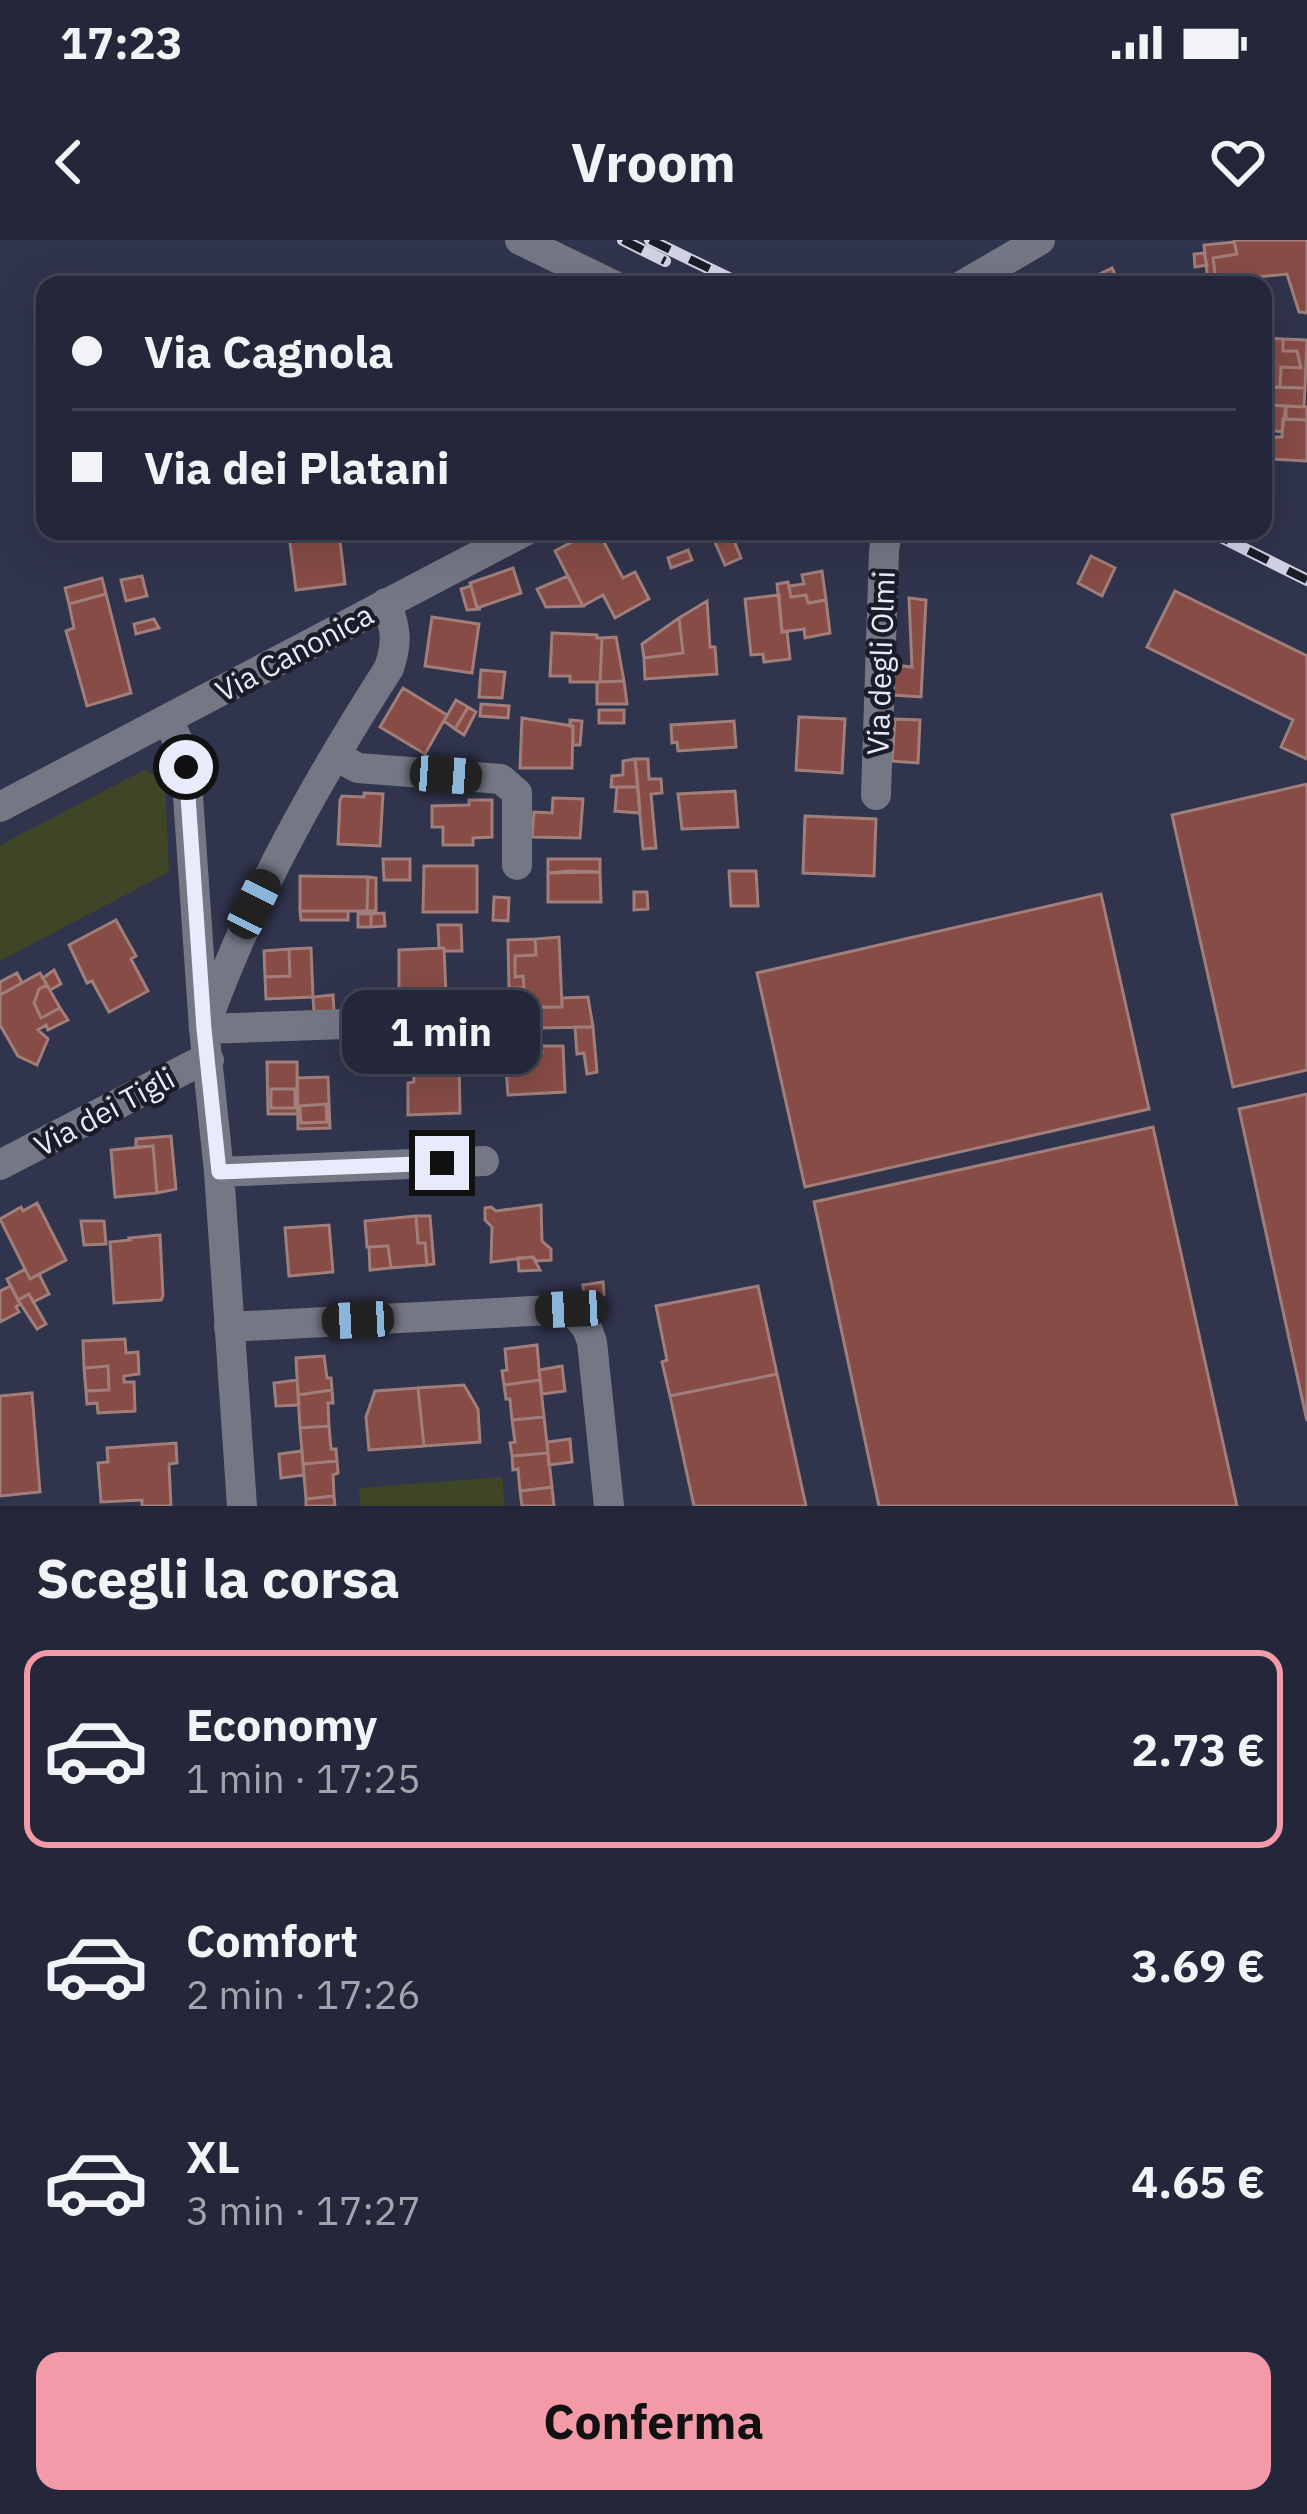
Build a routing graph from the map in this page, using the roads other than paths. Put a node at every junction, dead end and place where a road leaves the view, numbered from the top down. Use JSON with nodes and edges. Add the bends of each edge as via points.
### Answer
{"nodes":[{"id":1,"x":520,"y":240,"type":"edge"},
{"id":2,"x":1040,"y":240,"type":"edge"},
{"id":3,"x":595,"y":276,"type":"edge"},
{"id":4,"x":978,"y":276,"type":"edge"},
{"id":5,"x":508,"y":540,"type":"edge"},
{"id":6,"x":886,"y":540,"type":"edge"},
{"id":7,"x":386,"y":603,"type":"junction"},
{"id":8,"x":168,"y":720,"type":"junction"},
{"id":9,"x":336,"y":756,"type":"junction"},
{"id":10,"x":876,"y":795,"type":"dead end"},
{"id":11,"x":0,"y":807,"type":"edge"},
{"id":12,"x":517,"y":865,"type":"dead end"},
{"id":13,"x":193,"y":867,"type":"junction"},
{"id":14,"x":254,"y":904,"type":"junction"},
{"id":15,"x":458,"y":1021,"type":"dead end"},
{"id":16,"x":206,"y":1044,"type":"junction"},
{"id":17,"x":484,"y":1161,"type":"dead end"},
{"id":18,"x":0,"y":1166,"type":"edge"},
{"id":19,"x":219,"y":1172,"type":"junction"},
{"id":20,"x":229,"y":1327,"type":"junction"},
{"id":21,"x":242,"y":1506,"type":"edge"},
{"id":22,"x":609,"y":1506,"type":"edge"}],
"edges":[{"from":1,"to":3,"type":"street"},
{"from":2,"to":4,"type":"street"},
{"from":5,"to":7,"type":"street","name":"Via Canonica"},
{"from":6,"to":10,"type":"street","name":"Via degli Olmi"},
{"from":7,"to":8,"type":"street","name":"Via Canonica"},
{"from":7,"to":9,"type":"street","via":[[397,645]]},
{"from":8,"to":11,"type":"street","name":"Via Canonica"},
{"from":8,"to":13,"type":"street","via":[[184,754]]},
{"from":9,"to":12,"type":"street","via":[[358,769],[510,784],[518,793]]},
{"from":9,"to":14,"type":"street"},
{"from":13,"to":14,"type":"street","via":[[207,903],[236,910]]},
{"from":13,"to":16,"type":"street"},
{"from":14,"to":16,"type":"street"},
{"from":15,"to":16,"type":"street"},
{"from":16,"to":18,"type":"street","name":"Via dei Tigli","via":[[195,1064]]},
{"from":16,"to":19,"type":"street"},
{"from":17,"to":19,"type":"street"},
{"from":19,"to":20,"type":"street"},
{"from":20,"to":21,"type":"street"},
{"from":20,"to":22,"type":"street","via":[[571,1309],[592,1342]]}]}
